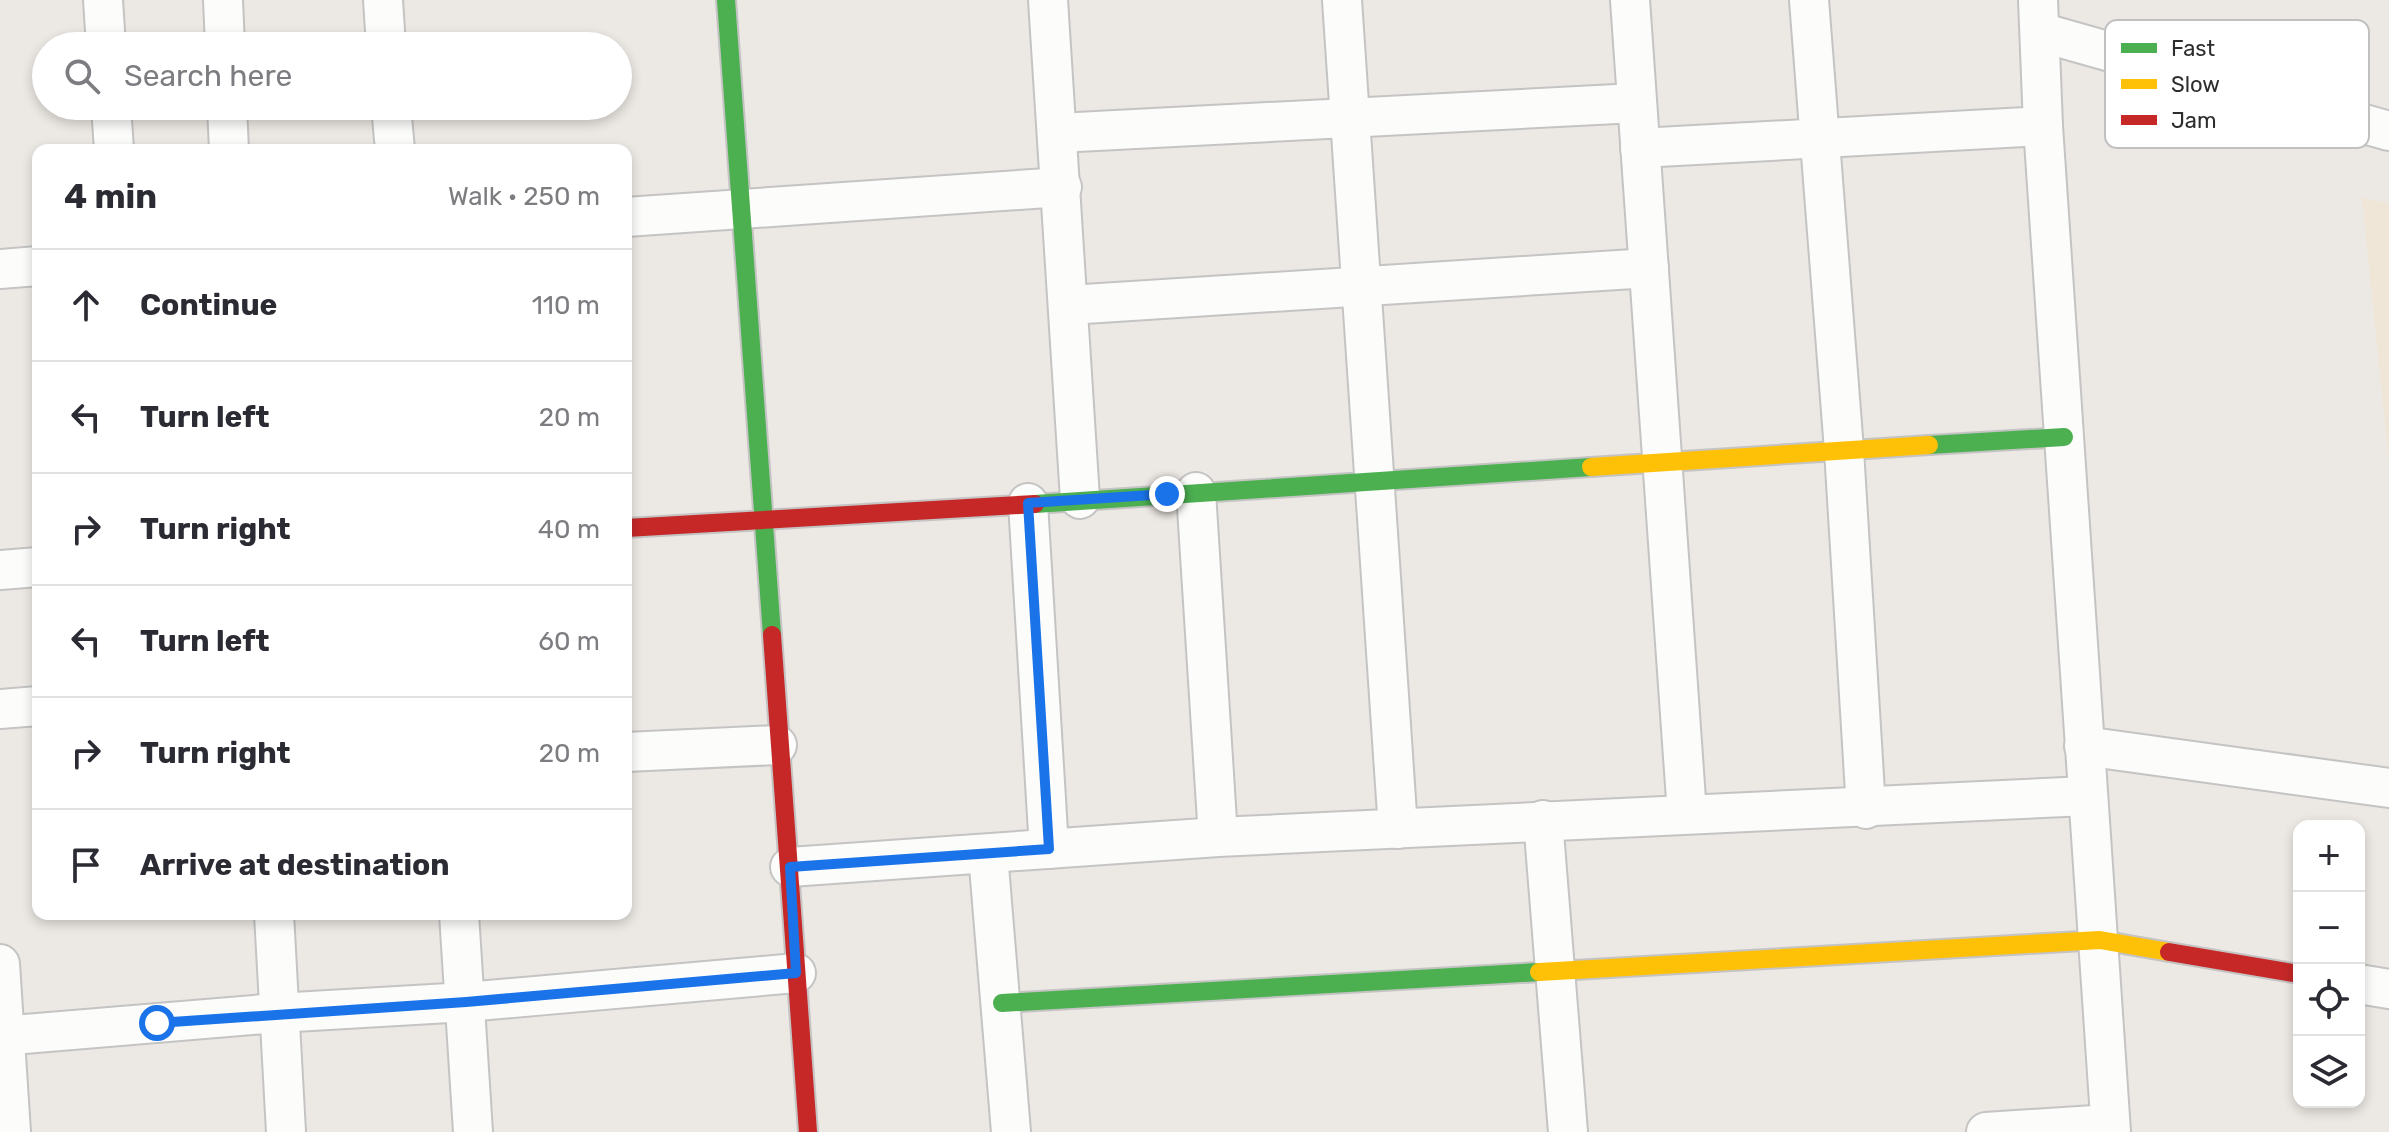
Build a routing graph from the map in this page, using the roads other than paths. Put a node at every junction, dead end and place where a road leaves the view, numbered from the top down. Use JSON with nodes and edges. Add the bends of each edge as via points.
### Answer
{"nodes":[{"id":1,"x":103,"y":0,"type":"edge"},
{"id":2,"x":223,"y":0,"type":"edge"},
{"id":3,"x":383,"y":0,"type":"edge"},
{"id":4,"x":726,"y":0,"type":"edge"},
{"id":5,"x":1048,"y":0,"type":"edge"},
{"id":6,"x":1342,"y":0,"type":"edge"},
{"id":7,"x":1630,"y":0,"type":"edge"},
{"id":8,"x":1809,"y":0,"type":"edge"},
{"id":9,"x":2039,"y":16,"type":"edge"},
{"id":10,"x":105,"y":32,"type":"edge"},
{"id":11,"x":224,"y":32,"type":"edge"},
{"id":12,"x":385,"y":32,"type":"edge"},
{"id":13,"x":2105,"y":38,"type":"edge"},
{"id":14,"x":1636,"y":103,"type":"junction"},
{"id":15,"x":1349,"y":116,"type":"junction"},
{"id":16,"x":112,"y":120,"type":"edge"},
{"id":17,"x":228,"y":120,"type":"edge"},
{"id":18,"x":392,"y":120,"type":"edge"},
{"id":19,"x":2369,"y":124,"type":"edge"},
{"id":20,"x":2043,"y":126,"type":"junction"},
{"id":21,"x":2389,"y":131,"type":"edge"},
{"id":22,"x":1058,"y":133,"type":"junction"},
{"id":23,"x":1820,"y":138,"type":"junction"},
{"id":24,"x":114,"y":144,"type":"edge"},
{"id":25,"x":229,"y":144,"type":"edge"},
{"id":26,"x":394,"y":144,"type":"edge"},
{"id":27,"x":1640,"y":148,"type":"junction"},
{"id":28,"x":1062,"y":187,"type":"junction"},
{"id":29,"x":741,"y":207,"type":"junction"},
{"id":30,"x":632,"y":216,"type":"edge"},
{"id":31,"x":32,"y":266,"type":"edge"},
{"id":32,"x":1649,"y":268,"type":"junction"},
{"id":33,"x":0,"y":269,"type":"edge"},
{"id":34,"x":1358,"y":285,"type":"junction"},
{"id":35,"x":1069,"y":305,"type":"junction"},
{"id":36,"x":2064,"y":437,"type":"junction"},
{"id":37,"x":1844,"y":450,"type":"junction"},
{"id":38,"x":1663,"y":461,"type":"junction"},
{"id":39,"x":1375,"y":484,"type":"junction"},
{"id":40,"x":1196,"y":492,"type":"junction"},
{"id":41,"x":1080,"y":499,"type":"junction"},
{"id":42,"x":1028,"y":503,"type":"junction"},
{"id":43,"x":763,"y":520,"type":"junction"},
{"id":44,"x":632,"y":528,"type":"edge"},
{"id":45,"x":32,"y":567,"type":"edge"},
{"id":46,"x":0,"y":570,"type":"edge"},
{"id":47,"x":32,"y":706,"type":"edge"},
{"id":48,"x":0,"y":709,"type":"edge"},
{"id":49,"x":777,"y":745,"type":"junction"},
{"id":50,"x":2084,"y":746,"type":"junction"},
{"id":51,"x":632,"y":752,"type":"edge"},
{"id":52,"x":2389,"y":788,"type":"edge"},
{"id":53,"x":2087,"y":796,"type":"junction"},
{"id":54,"x":1866,"y":809,"type":"junction"},
{"id":55,"x":1687,"y":814,"type":"junction"},
{"id":56,"x":1543,"y":820,"type":"junction"},
{"id":57,"x":1398,"y":829,"type":"junction"},
{"id":58,"x":1218,"y":837,"type":"junction"},
{"id":59,"x":1049,"y":849,"type":"junction"},
{"id":60,"x":988,"y":854,"type":"junction"},
{"id":61,"x":790,"y":867,"type":"junction"},
{"id":62,"x":274,"y":920,"type":"edge"},
{"id":63,"x":459,"y":920,"type":"edge"},
{"id":64,"x":2100,"y":940,"type":"junction"},
{"id":65,"x":0,"y":964,"type":"edge"},
{"id":66,"x":796,"y":973,"type":"junction"},
{"id":67,"x":1555,"y":973,"type":"junction"},
{"id":68,"x":2293,"y":973,"type":"edge"},
{"id":69,"x":2365,"y":985,"type":"edge"},
{"id":70,"x":2389,"y":989,"type":"edge"},
{"id":71,"x":466,"y":1002,"type":"junction"},
{"id":72,"x":1002,"y":1003,"type":"junction"},
{"id":73,"x":277,"y":1013,"type":"junction"},
{"id":74,"x":3,"y":1036,"type":"edge"},
{"id":75,"x":2110,"y":1128,"type":"edge"},
{"id":76,"x":11,"y":1132,"type":"edge"},
{"id":77,"x":286,"y":1132,"type":"edge"},
{"id":78,"x":473,"y":1132,"type":"edge"},
{"id":79,"x":808,"y":1132,"type":"edge"},
{"id":80,"x":1011,"y":1132,"type":"edge"},
{"id":81,"x":1568,"y":1132,"type":"edge"},
{"id":82,"x":1986,"y":1132,"type":"edge"}],
"edges":[{"from":1,"to":10,"type":"street"},
{"from":2,"to":11,"type":"street"},
{"from":3,"to":12,"type":"street"},
{"from":4,"to":29,"type":"street"},
{"from":5,"to":22,"type":"street"},
{"from":6,"to":15,"type":"street"},
{"from":7,"to":14,"type":"street"},
{"from":8,"to":23,"type":"street"},
{"from":9,"to":13,"type":"street"},
{"from":9,"to":20,"type":"street"},
{"from":14,"to":15,"type":"street"},
{"from":14,"to":27,"type":"street"},
{"from":15,"to":22,"type":"street"},
{"from":15,"to":34,"type":"street"},
{"from":16,"to":24,"type":"street"},
{"from":17,"to":25,"type":"street"},
{"from":18,"to":26,"type":"street"},
{"from":19,"to":21,"type":"street"},
{"from":20,"to":23,"type":"street"},
{"from":20,"to":36,"type":"street"},
{"from":22,"to":28,"type":"street"},
{"from":23,"to":27,"type":"street"},
{"from":23,"to":37,"type":"street"},
{"from":27,"to":32,"type":"street"},
{"from":28,"to":29,"type":"street"},
{"from":28,"to":35,"type":"street"},
{"from":29,"to":30,"type":"street"},
{"from":29,"to":43,"type":"street"},
{"from":31,"to":33,"type":"street"},
{"from":32,"to":34,"type":"street"},
{"from":32,"to":38,"type":"street"},
{"from":34,"to":35,"type":"street"},
{"from":34,"to":39,"type":"street"},
{"from":35,"to":41,"type":"street"},
{"from":36,"to":37,"type":"street"},
{"from":36,"to":50,"type":"street"},
{"from":37,"to":38,"type":"street"},
{"from":37,"to":54,"type":"street"},
{"from":38,"to":39,"type":"street"},
{"from":38,"to":55,"type":"street"},
{"from":39,"to":40,"type":"street"},
{"from":39,"to":57,"type":"street"},
{"from":40,"to":41,"type":"street"},
{"from":40,"to":58,"type":"street"},
{"from":41,"to":42,"type":"street"},
{"from":42,"to":43,"type":"street"},
{"from":42,"to":59,"type":"street"},
{"from":43,"to":44,"type":"street"},
{"from":43,"to":49,"type":"street"},
{"from":45,"to":46,"type":"street"},
{"from":47,"to":48,"type":"street"},
{"from":49,"to":51,"type":"street"},
{"from":49,"to":61,"type":"street"},
{"from":50,"to":52,"type":"street"},
{"from":50,"to":53,"type":"street"},
{"from":53,"to":54,"type":"street"},
{"from":53,"to":64,"type":"street"},
{"from":54,"to":55,"type":"street"},
{"from":55,"to":56,"type":"street"},
{"from":56,"to":57,"type":"street"},
{"from":56,"to":67,"type":"street"},
{"from":57,"to":58,"type":"street"},
{"from":58,"to":59,"type":"street"},
{"from":59,"to":60,"type":"street"},
{"from":60,"to":61,"type":"street"},
{"from":60,"to":72,"type":"street"},
{"from":61,"to":66,"type":"street"},
{"from":62,"to":73,"type":"street"},
{"from":63,"to":71,"type":"street"},
{"from":64,"to":67,"type":"street"},
{"from":64,"to":68,"type":"street"},
{"from":64,"to":75,"type":"street"},
{"from":65,"to":74,"type":"street"},
{"from":66,"to":71,"type":"street"},
{"from":66,"to":79,"type":"street"},
{"from":67,"to":72,"type":"street"},
{"from":67,"to":81,"type":"street"},
{"from":69,"to":70,"type":"street"},
{"from":71,"to":73,"type":"street"},
{"from":71,"to":78,"type":"street"},
{"from":72,"to":80,"type":"street"},
{"from":73,"to":74,"type":"street"},
{"from":73,"to":77,"type":"street"},
{"from":74,"to":76,"type":"street"},
{"from":75,"to":82,"type":"street"}]}
